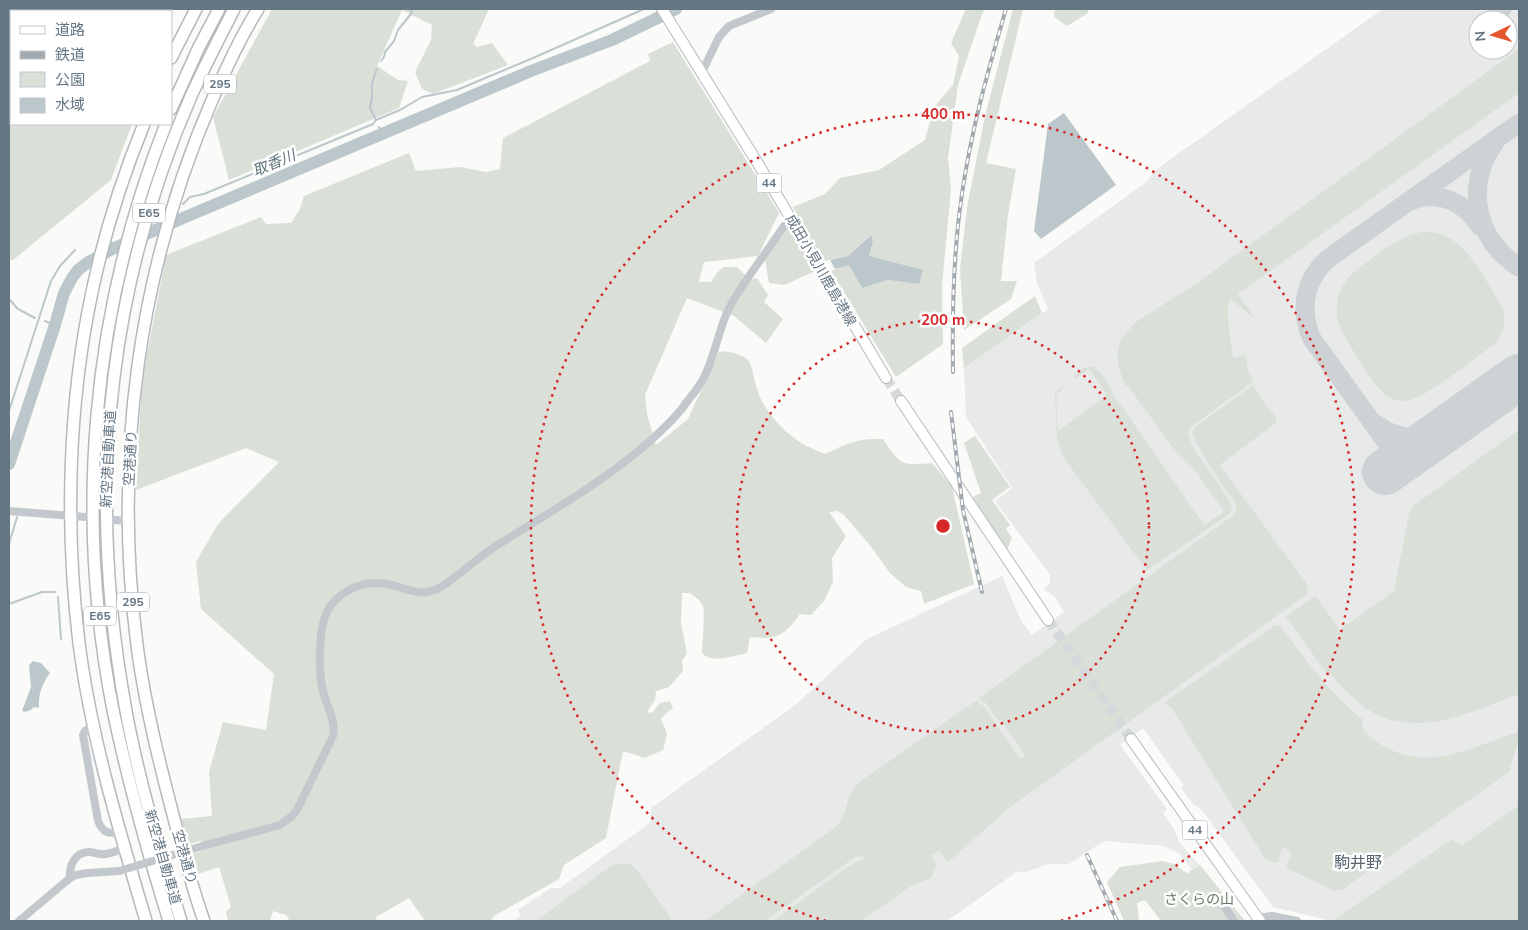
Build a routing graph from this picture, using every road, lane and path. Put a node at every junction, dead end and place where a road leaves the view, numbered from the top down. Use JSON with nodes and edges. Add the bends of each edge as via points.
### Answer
{"nodes":[{"id":1,"x":196,"y":9,"type":"edge"},
{"id":2,"x":219,"y":9,"type":"edge"},
{"id":3,"x":234,"y":9,"type":"edge"},
{"id":4,"x":258,"y":9,"type":"edge"},
{"id":5,"x":662,"y":9,"type":"edge"},
{"id":6,"x":771,"y":9,"type":"edge"},
{"id":7,"x":172,"y":56,"type":"edge"},
{"id":8,"x":701,"y":74,"type":"junction"},
{"id":9,"x":172,"y":108,"type":"edge"},
{"id":10,"x":144,"y":125,"type":"edge"},
{"id":11,"x":166,"y":125,"type":"edge"},
{"id":12,"x":792,"y":220,"type":"junction"},
{"id":13,"x":886,"y":378,"type":"tunnel mouth"},
{"id":14,"x":901,"y":401,"type":"tunnel mouth"},
{"id":15,"x":10,"y":511,"type":"edge"},
{"id":16,"x":71,"y":516,"type":"junction"},
{"id":17,"x":85,"y":517,"type":"dead end"},
{"id":18,"x":114,"y":520,"type":"dead end"},
{"id":19,"x":128,"y":521,"type":"junction"},
{"id":20,"x":1048,"y":620,"type":"tunnel mouth"},
{"id":21,"x":94,"y":727,"type":"junction"},
{"id":22,"x":1131,"y":739,"type":"tunnel mouth"},
{"id":23,"x":105,"y":772,"type":"junction"},
{"id":24,"x":89,"y":776,"type":"junction"},
{"id":25,"x":120,"y":832,"type":"junction"},
{"id":26,"x":124,"y":848,"type":"junction"},
{"id":27,"x":70,"y":878,"type":"junction"},
{"id":28,"x":1218,"y":897,"type":"dead end"},
{"id":29,"x":1258,"y":920,"type":"edge"},
{"id":30,"x":19,"y":921,"type":"edge"},
{"id":31,"x":146,"y":921,"type":"edge"},
{"id":32,"x":169,"y":921,"type":"edge"},
{"id":33,"x":182,"y":921,"type":"edge"},
{"id":34,"x":204,"y":921,"type":"edge"},
{"id":35,"x":1234,"y":921,"type":"edge"},
{"id":36,"x":1297,"y":921,"type":"edge"}],
"edges":[{"from":1,"to":7,"type":"highway"},
{"from":2,"to":9,"type":"highway"},
{"from":3,"to":33,"type":"highway","name":"新空港自動車道","number":"E65","via":[[176,134],[150,206],[128,294],[112,387],[108,436],[106,544],[110,605],[124,703],[157,838]]},
{"from":4,"to":19,"type":"highway","name":"空港通り","number":"295","via":[[238,42],[187,161],[153,276],[137,371],[128,456]]},
{"from":5,"to":8,"type":"main road","name":"成田小見川鹿島港線","number":"44"},
{"from":6,"to":8,"type":"street","via":[[729,26],[719,37]]},
{"from":8,"to":12,"type":"main road","name":"成田小見川鹿島港線","number":"44"},
{"from":10,"to":16,"type":"highway","via":[[111,216],[92,292],[72,443]]},
{"from":11,"to":32,"type":"highway","name":"新空港自動車道","number":"E65","via":[[137,204],[113,304],[99,386],[93,491],[98,607],[112,705],[138,816]]},
{"from":12,"to":13,"type":"main road","name":"成田小見川鹿島港線","number":"44"},
{"from":12,"to":27,"type":"street","bridge":true,"via":[[784,226],[730,307],[705,375],[685,406],[629,459],[478,558],[431,593],[419,593],[385,583],[370,584],[344,592],[331,606],[324,616],[321,644],[324,694],[334,728],[333,736],[291,817],[280,825],[120,871]]},
{"from":14,"to":20,"type":"main road"},
{"from":15,"to":16,"type":"street"},
{"from":16,"to":17,"type":"street"},
{"from":16,"to":21,"type":"highway","via":[[78,627]]},
{"from":18,"to":19,"type":"street"},
{"from":19,"to":34,"type":"highway","name":"空港通り","number":"295","via":[[137,645],[149,716],[177,833]]},
{"from":21,"to":23,"type":"highway"},
{"from":21,"to":24,"type":"street","via":[[83,735]]},
{"from":22,"to":29,"type":"main road","number":"44"},
{"from":23,"to":24,"type":"street"},
{"from":23,"to":25,"type":"highway"},
{"from":24,"to":25,"type":"street","via":[[102,830]]},
{"from":25,"to":26,"type":"highway"},
{"from":26,"to":27,"type":"street","via":[[106,854],[90,852],[79,855],[69,870]]},
{"from":26,"to":31,"type":"highway"},
{"from":27,"to":30,"type":"street"},
{"from":28,"to":35,"type":"street"},
{"from":29,"to":36,"type":"street","via":[[1272,916]]}]}
